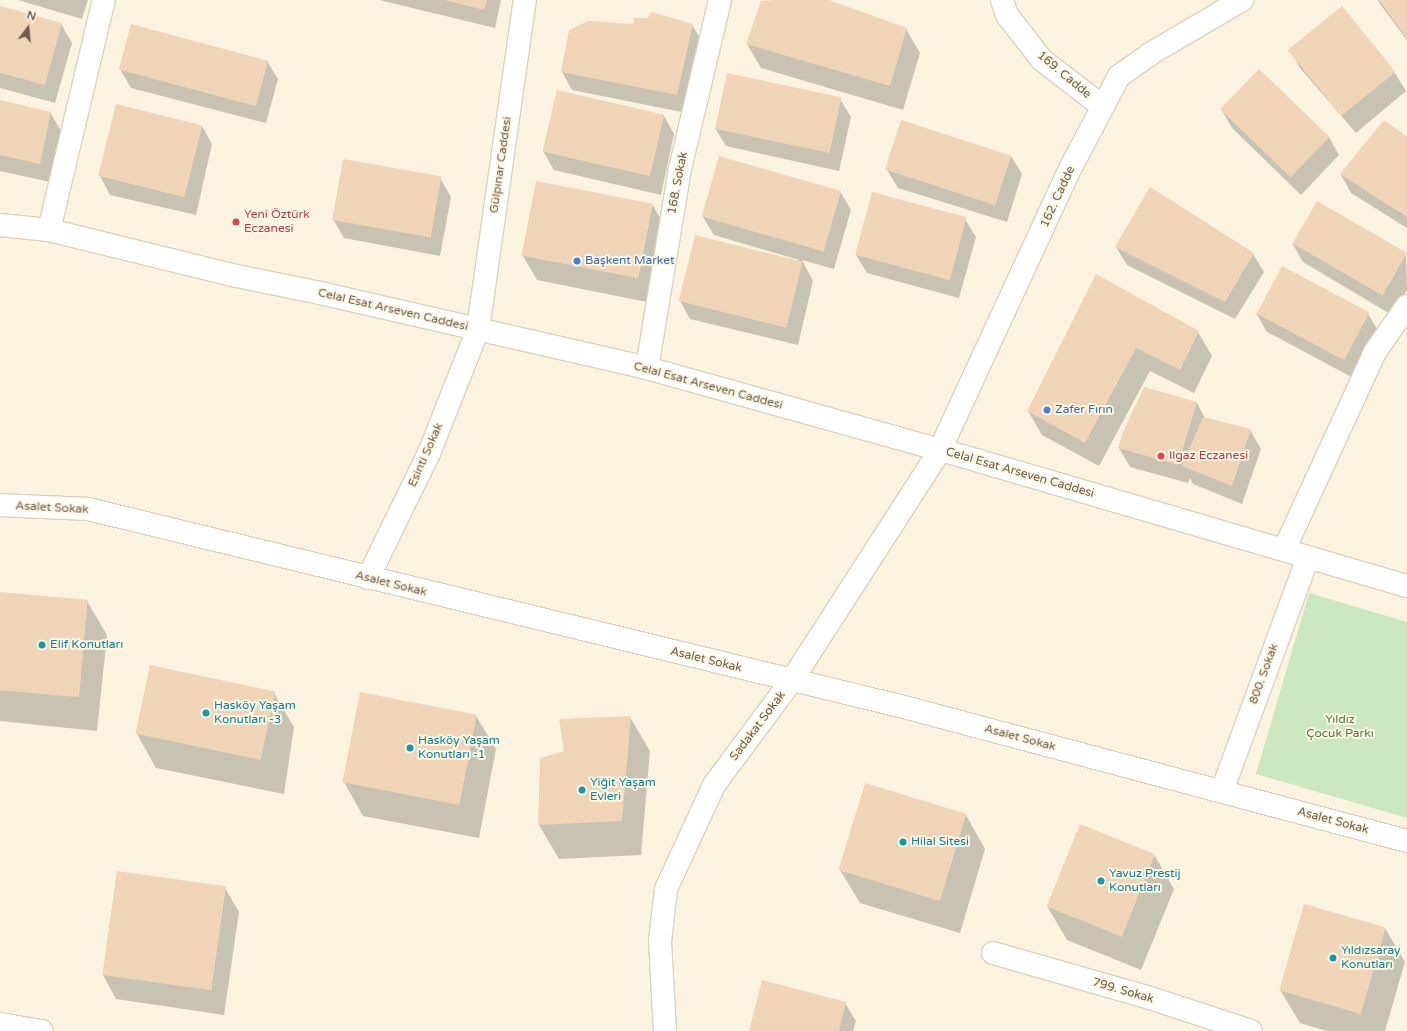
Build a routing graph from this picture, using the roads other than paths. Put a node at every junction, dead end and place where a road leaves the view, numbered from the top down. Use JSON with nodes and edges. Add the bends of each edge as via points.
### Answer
{"nodes":[{"id":1,"x":104,"y":0,"type":"edge"},
{"id":2,"x":525,"y":0,"type":"edge"},
{"id":3,"x":720,"y":0,"type":"edge"},
{"id":4,"x":1002,"y":0,"type":"edge"},
{"id":5,"x":1242,"y":0,"type":"edge"},
{"id":6,"x":1103,"y":107,"type":"junction"},
{"id":7,"x":0,"y":226,"type":"edge"},
{"id":8,"x":49,"y":230,"type":"junction"},
{"id":9,"x":1407,"y":306,"type":"edge"},
{"id":10,"x":478,"y":329,"type":"junction"},
{"id":11,"x":647,"y":368,"type":"junction"},
{"id":12,"x":940,"y":450,"type":"junction"},
{"id":13,"x":0,"y":505,"type":"edge"},
{"id":14,"x":1284,"y":550,"type":"junction"},
{"id":15,"x":1308,"y":557,"type":"junction"},
{"id":16,"x":368,"y":578,"type":"junction"},
{"id":17,"x":1407,"y":586,"type":"edge"},
{"id":18,"x":792,"y":680,"type":"junction"},
{"id":19,"x":1222,"y":791,"type":"junction"},
{"id":20,"x":1407,"y":841,"type":"edge"},
{"id":21,"x":993,"y":953,"type":"dead end"},
{"id":22,"x":0,"y":1024,"type":"edge"},
{"id":23,"x":42,"y":1031,"type":"edge"},
{"id":24,"x":664,"y":1031,"type":"edge"},
{"id":25,"x":1251,"y":1031,"type":"edge"}],
"edges":[{"from":1,"to":8,"type":"street"},
{"from":2,"to":10,"type":"street","name":"Gülpınar Caddesi"},
{"from":3,"to":11,"type":"street","name":"168. Sokak","via":[[680,169]]},
{"from":4,"to":6,"type":"street","name":"169. Cadde","via":[[1007,15],[1042,60]]},
{"from":5,"to":6,"type":"street","name":"162. Cadde","via":[[1150,54],[1120,76]]},
{"from":6,"to":12,"type":"street","name":"162. Cadde","via":[[1071,167]]},
{"from":7,"to":8,"type":"street","name":"Celal Esat Arseven Caddesi"},
{"from":8,"to":10,"type":"street","name":"Celal Esat Arseven Caddesi","via":[[232,275]]},
{"from":9,"to":14,"type":"street","via":[[1375,352]]},
{"from":10,"to":11,"type":"street","name":"Celal Esat Arseven Caddesi"},
{"from":10,"to":16,"type":"street","name":"Esinti Sokak","via":[[429,453]]},
{"from":11,"to":12,"type":"street","name":"Celal Esat Arseven Caddesi"},
{"from":12,"to":14,"type":"street","name":"Celal Esat Arseven Caddesi"},
{"from":12,"to":18,"type":"street","name":"Sadakat Sokak"},
{"from":13,"to":16,"type":"street","name":"Asalet Sokak","via":[[88,509]]},
{"from":14,"to":15,"type":"street","name":"Celal Esat Arseven Caddesi"},
{"from":15,"to":17,"type":"street","name":"Celal Esat Arseven Caddesi"},
{"from":15,"to":19,"type":"street","name":"800. Sokak"},
{"from":16,"to":18,"type":"street","name":"Asalet Sokak"},
{"from":18,"to":19,"type":"street","name":"Asalet Sokak"},
{"from":18,"to":24,"type":"street","name":"Sadakat Sokak","via":[[714,784],[666,889],[660,940]]},
{"from":19,"to":20,"type":"street","name":"Asalet Sokak"},
{"from":21,"to":25,"type":"street","name":"799. Sokak","via":[[1150,998]]},
{"from":22,"to":23,"type":"street"}]}
